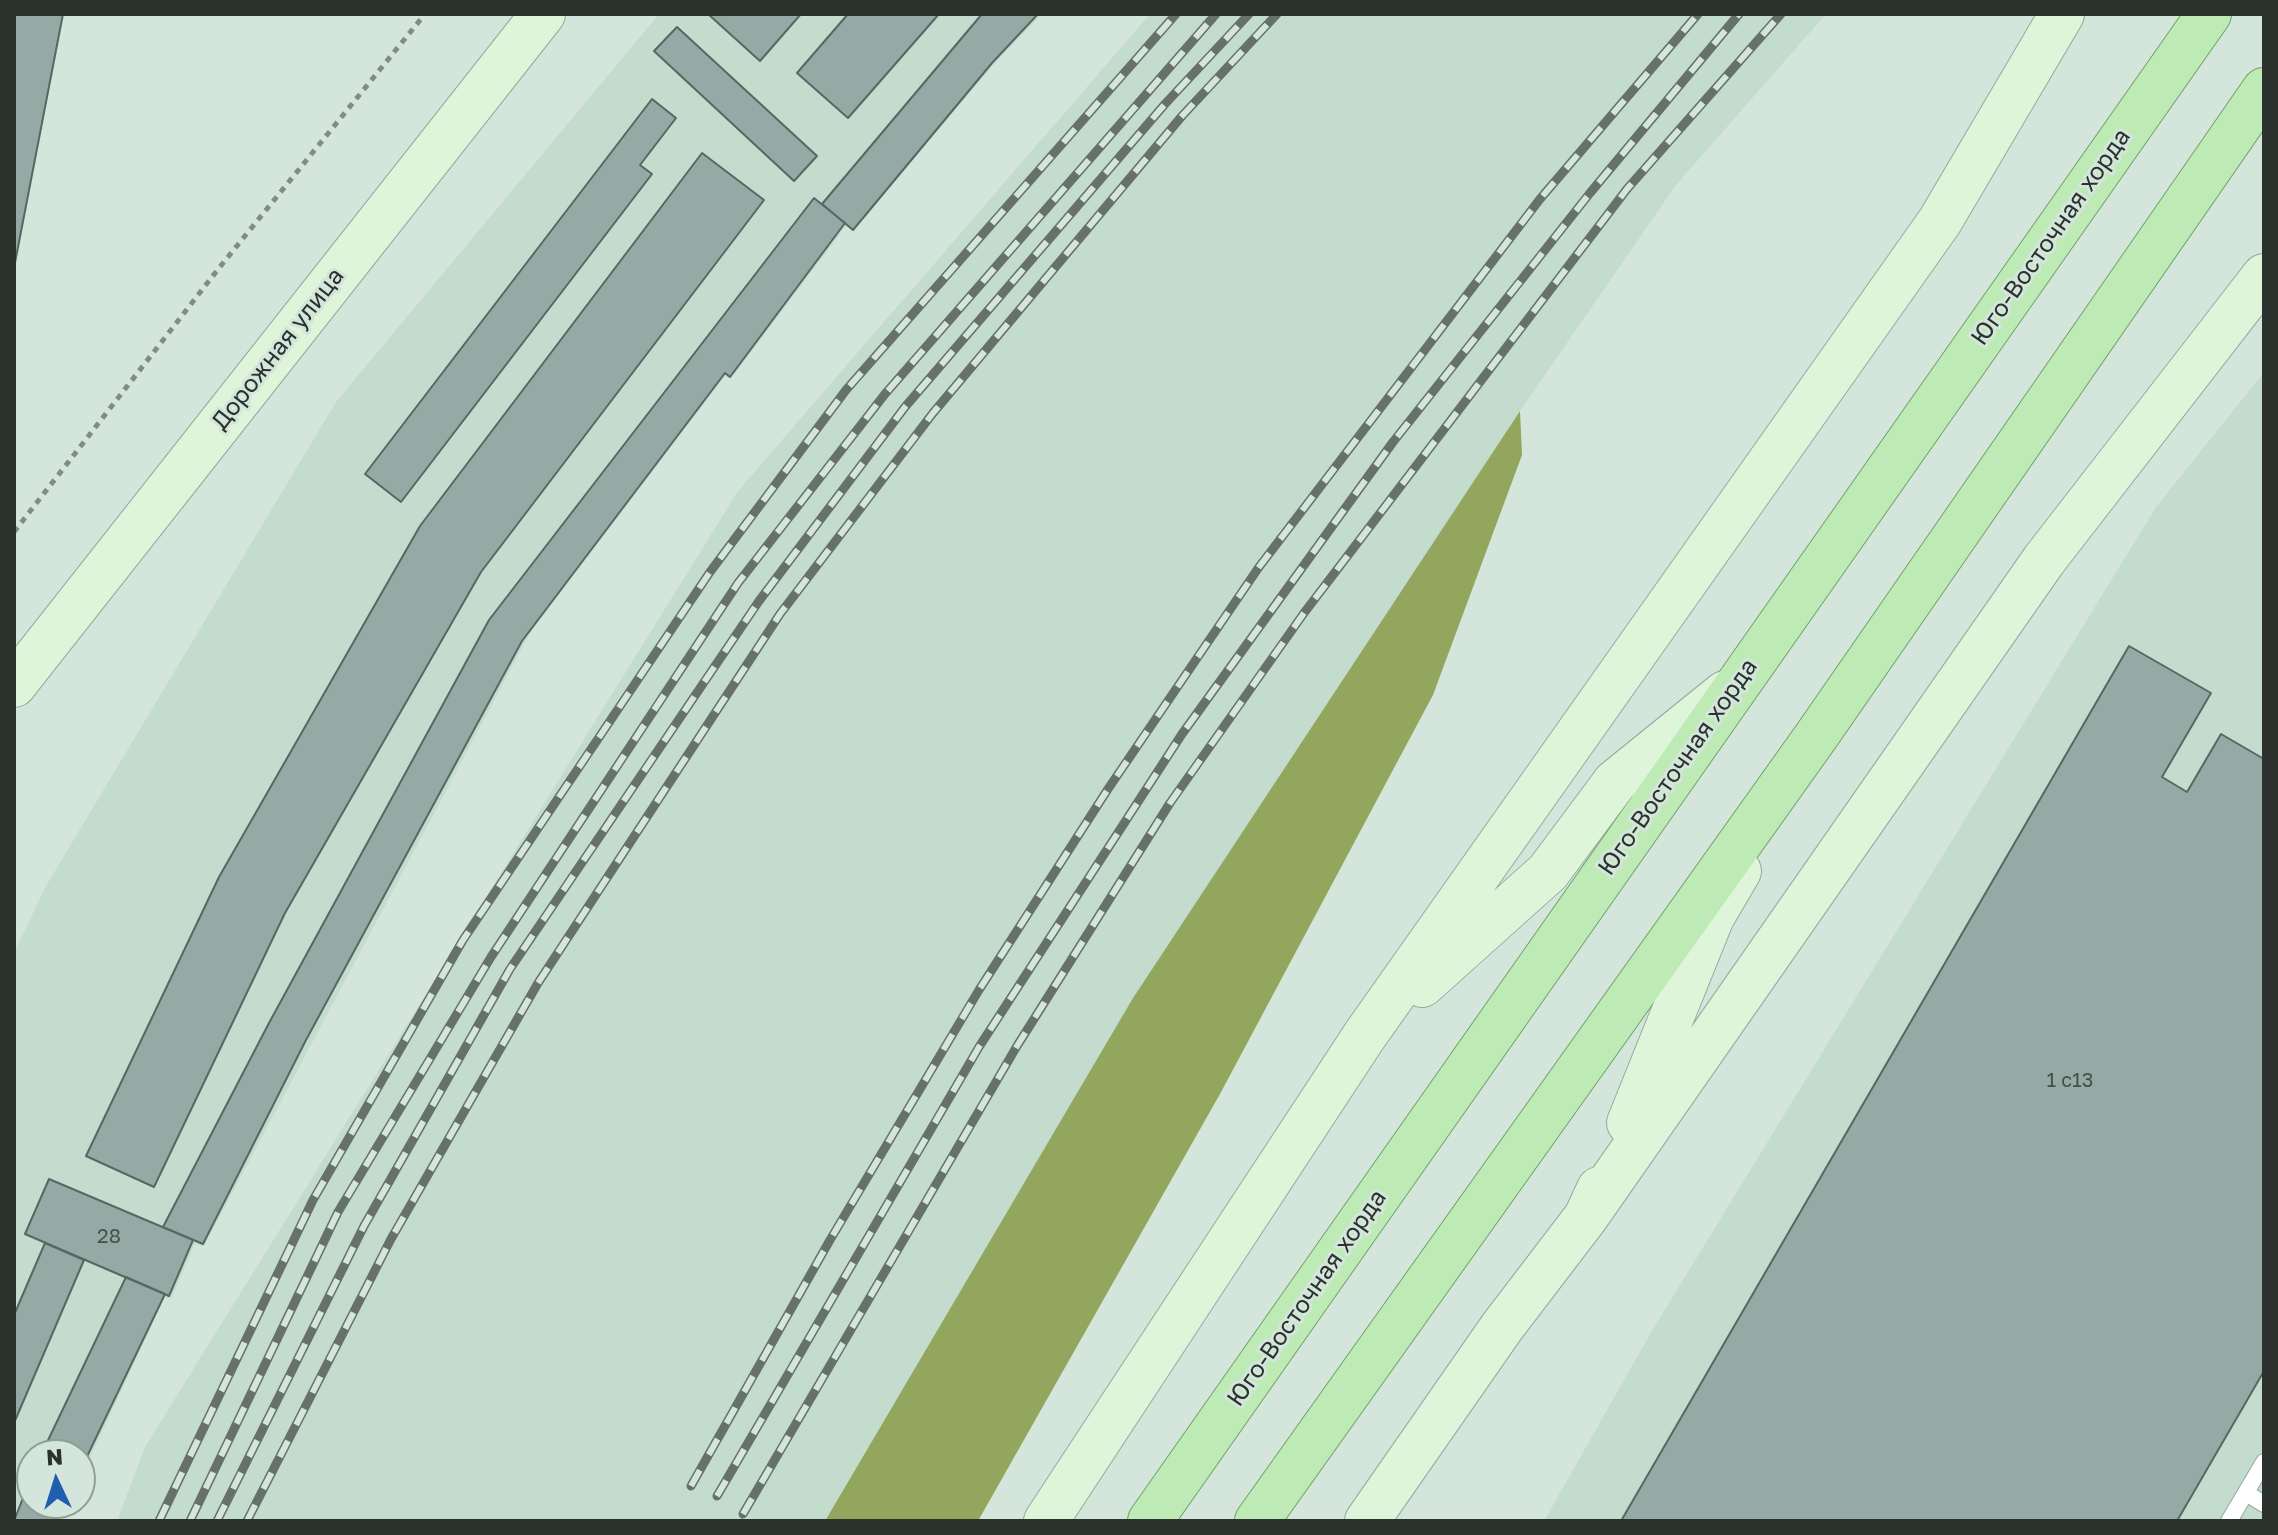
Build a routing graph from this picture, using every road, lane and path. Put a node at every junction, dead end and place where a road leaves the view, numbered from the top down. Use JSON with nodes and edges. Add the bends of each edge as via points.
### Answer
{"nodes":[{"id":1,"x":425,"y":14,"type":"edge"},
{"id":2,"x":543,"y":14,"type":"edge"},
{"id":3,"x":2062,"y":14,"type":"edge"},
{"id":4,"x":2209,"y":14,"type":"edge"},
{"id":5,"x":2264,"y":90,"type":"edge"},
{"id":6,"x":2264,"y":276,"type":"edge"},
{"id":7,"x":14,"y":532,"type":"edge"},
{"id":8,"x":1736,"y":684,"type":"junction"},
{"id":9,"x":14,"y":685,"type":"edge"},
{"id":10,"x":1817,"y":735,"type":"junction"},
{"id":11,"x":1365,"y":1035,"type":"junction"},
{"id":12,"x":1586,"y":1217,"type":"junction"},
{"id":13,"x":2264,"y":1462,"type":"edge"},
{"id":14,"x":2246,"y":1493,"type":"junction"},
{"id":15,"x":2264,"y":1504,"type":"edge"},
{"id":16,"x":1046,"y":1521,"type":"edge"},
{"id":17,"x":1150,"y":1521,"type":"edge"},
{"id":18,"x":1257,"y":1521,"type":"edge"},
{"id":19,"x":1367,"y":1521,"type":"edge"},
{"id":20,"x":2229,"y":1521,"type":"edge"}],
"edges":[{"from":1,"to":7,"type":"path"},
{"from":2,"to":9,"type":"street","name":"Дорожная улица"},
{"from":3,"to":11,"type":"street","via":[[1940,221]]},
{"from":4,"to":8,"type":"main road","name":"Юго-Восточная хорда"},
{"from":5,"to":10,"type":"main road"},
{"from":6,"to":12,"type":"street","via":[[2044,560]]},
{"from":8,"to":11,"type":"street","via":[[1615,782],[1548,872]]},
{"from":8,"to":17,"type":"main road","name":"Юго-Восточная хорда"},
{"from":10,"to":12,"type":"street","via":[[1712,917]]},
{"from":10,"to":18,"type":"main road"},
{"from":11,"to":16,"type":"street"},
{"from":12,"to":19,"type":"street"},
{"from":13,"to":14,"type":"lane"},
{"from":14,"to":15,"type":"lane"},
{"from":14,"to":20,"type":"lane"}]}
